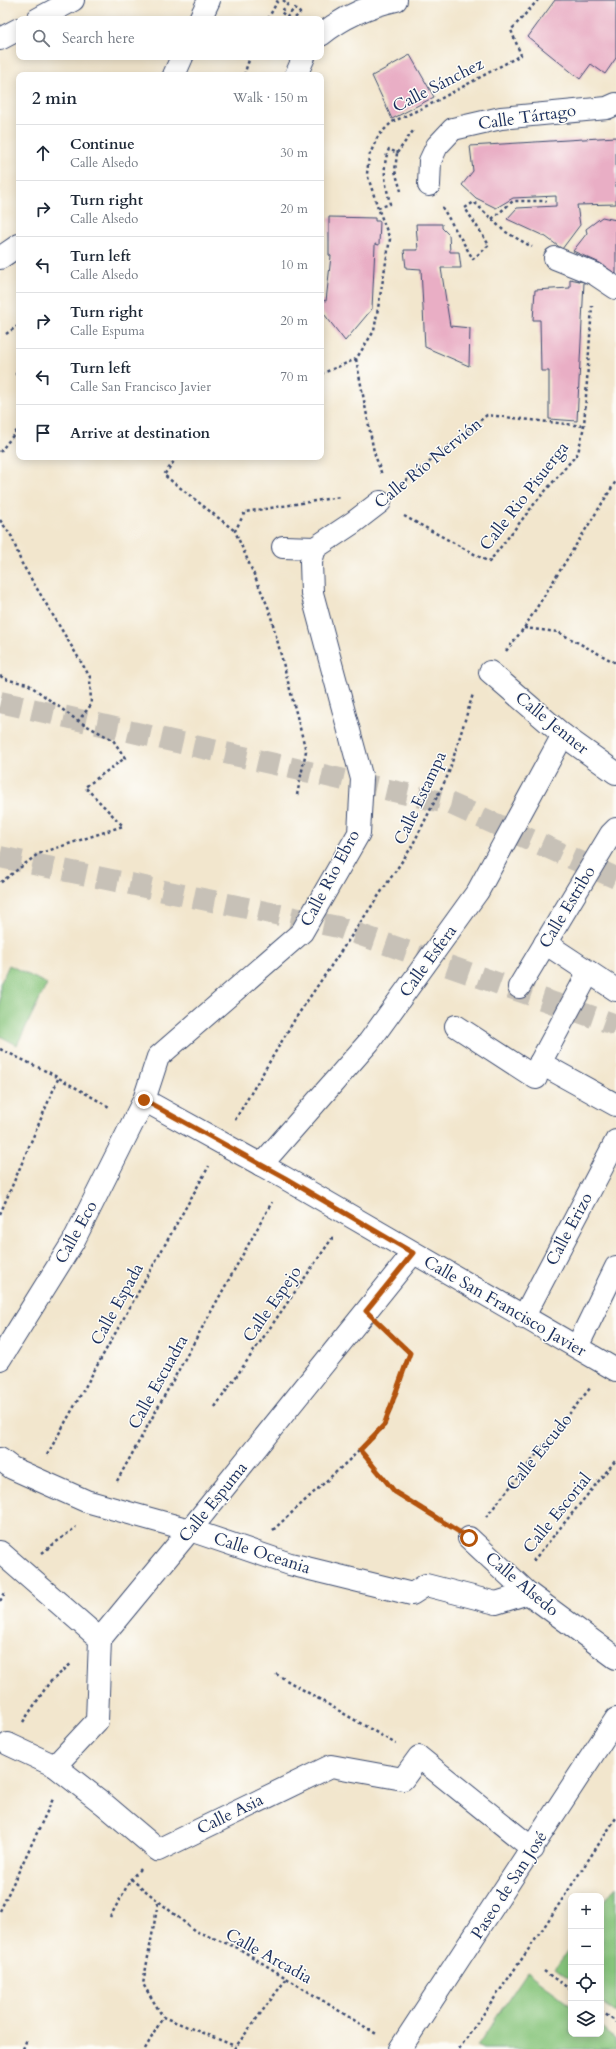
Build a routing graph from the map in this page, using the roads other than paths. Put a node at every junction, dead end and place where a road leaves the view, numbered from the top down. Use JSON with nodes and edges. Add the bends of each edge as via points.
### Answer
{"nodes":[{"id":1,"x":73,"y":0,"type":"edge"},
{"id":2,"x":209,"y":0,"type":"edge"},
{"id":3,"x":396,"y":0,"type":"edge"},
{"id":4,"x":44,"y":16,"type":"edge"},
{"id":5,"x":201,"y":16,"type":"edge"},
{"id":6,"x":16,"y":31,"type":"edge"},
{"id":7,"x":324,"y":32,"type":"edge"},
{"id":8,"x":0,"y":39,"type":"edge"},
{"id":9,"x":181,"y":60,"type":"edge"},
{"id":10,"x":303,"y":60,"type":"edge"},
{"id":11,"x":175,"y":72,"type":"edge"},
{"id":12,"x":297,"y":72,"type":"edge"},
{"id":13,"x":616,"y":104,"type":"edge"},
{"id":14,"x":429,"y":185,"type":"dead end"},
{"id":15,"x":16,"y":247,"type":"edge"},
{"id":16,"x":0,"y":258,"type":"edge"},
{"id":17,"x":555,"y":258,"type":"road end"},
{"id":18,"x":616,"y":288,"type":"edge"},
{"id":19,"x":384,"y":498,"type":"road end"},
{"id":20,"x":283,"y":547,"type":"dead end"},
{"id":21,"x":315,"y":548,"type":"junction"},
{"id":22,"x":490,"y":672,"type":"road end"},
{"id":23,"x":563,"y":735,"type":"junction"},
{"id":24,"x":616,"y":773,"type":"edge"},
{"id":25,"x":616,"y":829,"type":"edge"},
{"id":26,"x":545,"y":943,"type":"junction"},
{"id":27,"x":589,"y":972,"type":"junction"},
{"id":28,"x":519,"y":986,"type":"dead end"},
{"id":29,"x":616,"y":990,"type":"edge"},
{"id":30,"x":456,"y":1026,"type":"dead end"},
{"id":31,"x":540,"y":1063,"type":"junction"},
{"id":32,"x":144,"y":1100,"type":"junction"},
{"id":33,"x":616,"y":1105,"type":"edge"},
{"id":34,"x":616,"y":1142,"type":"edge"},
{"id":35,"x":261,"y":1164,"type":"junction"},
{"id":36,"x":413,"y":1253,"type":"junction"},
{"id":37,"x":616,"y":1267,"type":"edge"},
{"id":38,"x":523,"y":1318,"type":"junction"},
{"id":39,"x":577,"y":1347,"type":"junction"},
{"id":40,"x":0,"y":1359,"type":"edge"},
{"id":41,"x":612,"y":1368,"type":"edge"},
{"id":42,"x":0,"y":1459,"type":"edge"},
{"id":43,"x":190,"y":1530,"type":"junction"},
{"id":44,"x":469,"y":1538,"type":"road end"},
{"id":45,"x":0,"y":1552,"type":"edge"},
{"id":46,"x":522,"y":1587,"type":"junction"},
{"id":47,"x":100,"y":1639,"type":"junction"},
{"id":48,"x":616,"y":1658,"type":"edge"},
{"id":49,"x":616,"y":1719,"type":"edge"},
{"id":50,"x":8,"y":1744,"type":"road end"},
{"id":51,"x":60,"y":1770,"type":"junction"},
{"id":52,"x":533,"y":1849,"type":"junction"},
{"id":53,"x":400,"y":2049,"type":"edge"}],
"edges":[{"from":1,"to":4,"type":"street"},
{"from":2,"to":5,"type":"street"},
{"from":3,"to":7,"type":"street","via":[[370,6],[334,24]]},
{"from":6,"to":8,"type":"street"},
{"from":9,"to":11,"type":"street"},
{"from":10,"to":12,"type":"street"},
{"from":13,"to":14,"type":"street","name":"Calle Tártago","via":[[607,108],[501,118],[453,129],[437,146],[430,161]]},
{"from":15,"to":16,"type":"street"},
{"from":17,"to":18,"type":"street","via":[[595,274]]},
{"from":19,"to":21,"type":"street","name":"Calle Río Nervión"},
{"from":20,"to":21,"type":"street"},
{"from":21,"to":32,"type":"street","name":"Calle Rio Ebro","via":[[311,562],[312,593],[362,778],[359,833],[302,932],[158,1058]]},
{"from":22,"to":23,"type":"street","name":"Calle Jenner"},
{"from":23,"to":24,"type":"street","name":"Calle Jenner"},
{"from":23,"to":35,"type":"street","name":"Calle Esfera","via":[[478,891],[369,1042]]},
{"from":25,"to":26,"type":"street","name":"Calle Estribo"},
{"from":26,"to":27,"type":"street"},
{"from":26,"to":28,"type":"street","name":"Calle Estribo"},
{"from":27,"to":29,"type":"street"},
{"from":27,"to":31,"type":"street"},
{"from":30,"to":31,"type":"street","via":[[536,1078]]},
{"from":31,"to":33,"type":"street"},
{"from":32,"to":35,"type":"street","name":"Calle San Francisco Javier"},
{"from":32,"to":40,"type":"street","name":"Calle Eco","via":[[73,1242]]},
{"from":34,"to":38,"type":"street","name":"Calle Erizo"},
{"from":35,"to":36,"type":"street","name":"Calle San Francisco Javier"},
{"from":36,"to":38,"type":"street","name":"Calle San Francisco Javier"},
{"from":36,"to":43,"type":"street","name":"Calle Espuma"},
{"from":37,"to":39,"type":"street"},
{"from":38,"to":39,"type":"street","name":"Calle San Francisco Javier"},
{"from":39,"to":41,"type":"street","name":"Calle San Francisco Javier"},
{"from":42,"to":43,"type":"street","name":"Calle Oceania","via":[[12,1468],[86,1500]]},
{"from":43,"to":46,"type":"street","name":"Calle Oceania","via":[[290,1564],[412,1594],[426,1585],[496,1603]]},
{"from":43,"to":47,"type":"street","name":"Calle Espuma"},
{"from":44,"to":46,"type":"street","name":"Calle Alsedo"},
{"from":45,"to":47,"type":"street"},
{"from":46,"to":48,"type":"street","name":"Calle Alsedo"},
{"from":47,"to":51,"type":"street","via":[[97,1721]]},
{"from":49,"to":52,"type":"street","name":"Paseo de San José"},
{"from":50,"to":51,"type":"street"},
{"from":51,"to":52,"type":"street","name":"Calle Asia","via":[[105,1804],[158,1850],[331,1766],[403,1779],[419,1757]]},
{"from":52,"to":53,"type":"street","name":"Paseo de San José"}]}
